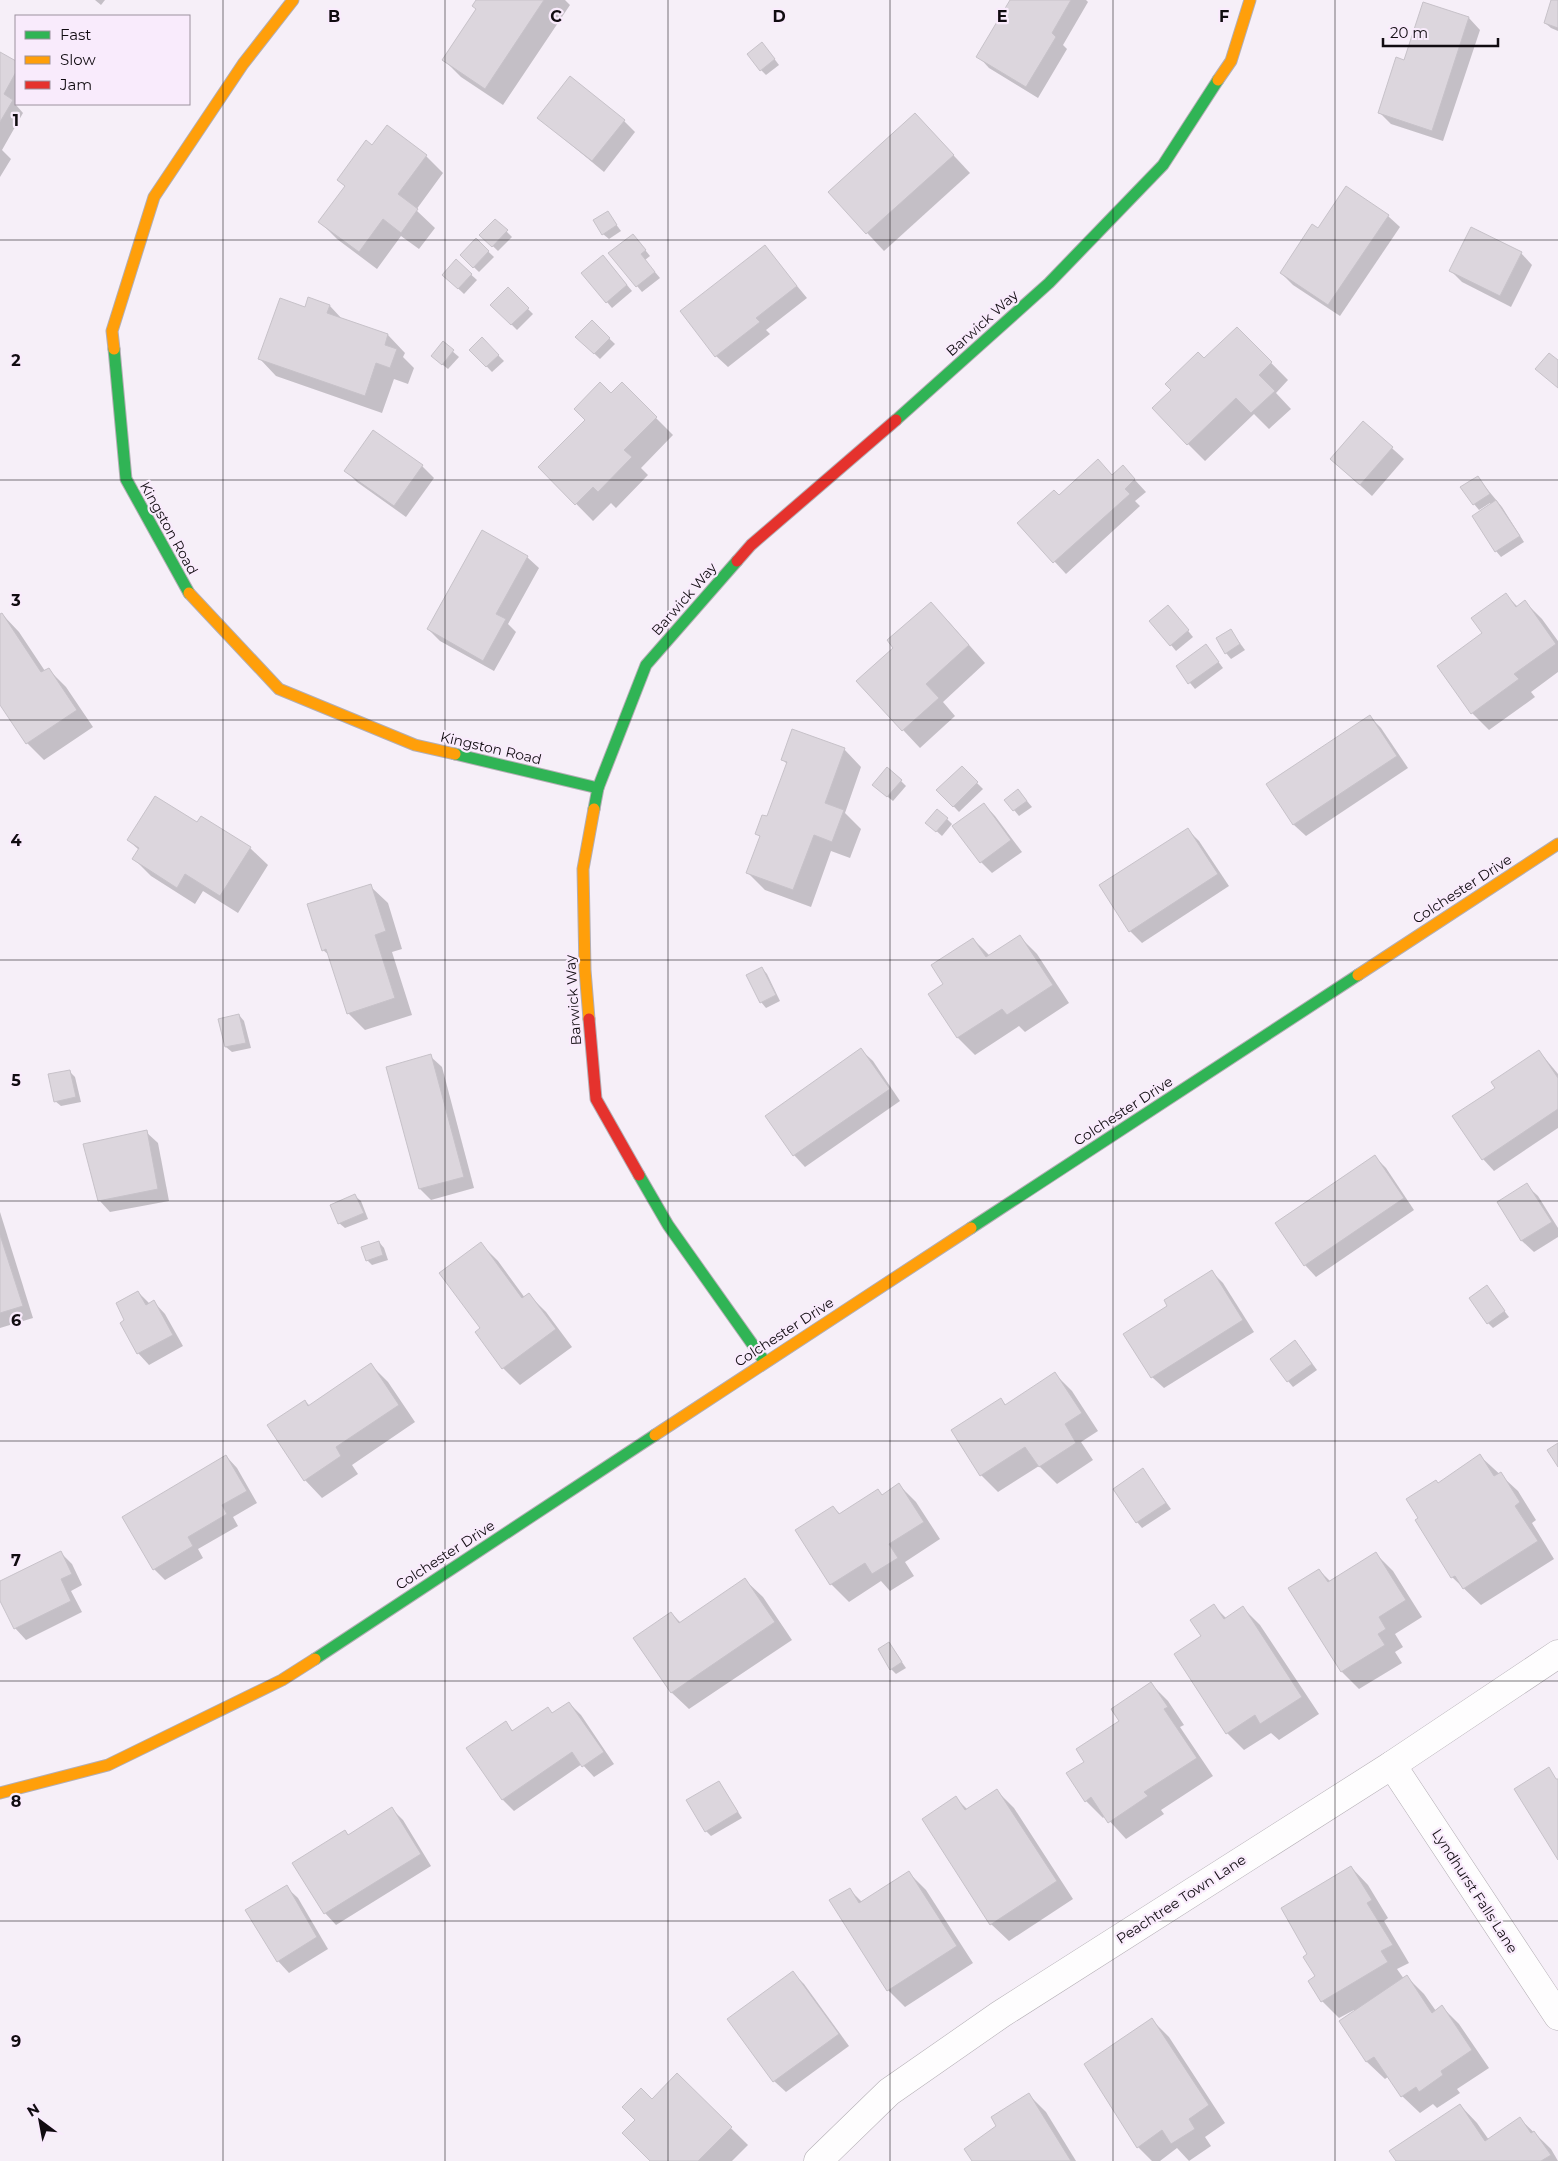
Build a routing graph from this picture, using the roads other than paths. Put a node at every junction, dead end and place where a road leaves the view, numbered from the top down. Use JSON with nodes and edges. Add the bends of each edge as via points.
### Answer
{"nodes":[{"id":1,"x":292,"y":0,"type":"edge"},
{"id":2,"x":1250,"y":0,"type":"edge"},
{"id":3,"x":598,"y":788,"type":"junction"},
{"id":4,"x":1558,"y":844,"type":"edge"},
{"id":5,"x":765,"y":1362,"type":"junction"},
{"id":6,"x":1558,"y":1654,"type":"edge"},
{"id":7,"x":1392,"y":1765,"type":"junction"},
{"id":8,"x":0,"y":1793,"type":"edge"},
{"id":9,"x":1558,"y":2016,"type":"edge"},
{"id":10,"x":818,"y":2161,"type":"edge"}],
"edges":[{"from":1,"to":3,"type":"street","name":"Kingston Road","via":[[243,64],[154,197],[112,331],[126,480],[186,590],[279,689],[415,745]]},
{"from":2,"to":3,"type":"street","name":"Barwick Way","via":[[1231,60],[1164,165],[1049,283],[751,545],[646,665]]},
{"from":3,"to":5,"type":"street","name":"Barwick Way","via":[[583,869],[585,970],[596,1098],[668,1225]]},
{"from":4,"to":5,"type":"street","name":"Colchester Drive"},
{"from":5,"to":8,"type":"street","name":"Colchester Drive","via":[[282,1680],[108,1765]]},
{"from":6,"to":7,"type":"street","name":"Peachtree Town Lane"},
{"from":7,"to":9,"type":"street","name":"Lyndhurst Falls Lane"},
{"from":7,"to":10,"type":"street","name":"Peachtree Town Lane","via":[[1001,2014],[889,2092]]}]}
